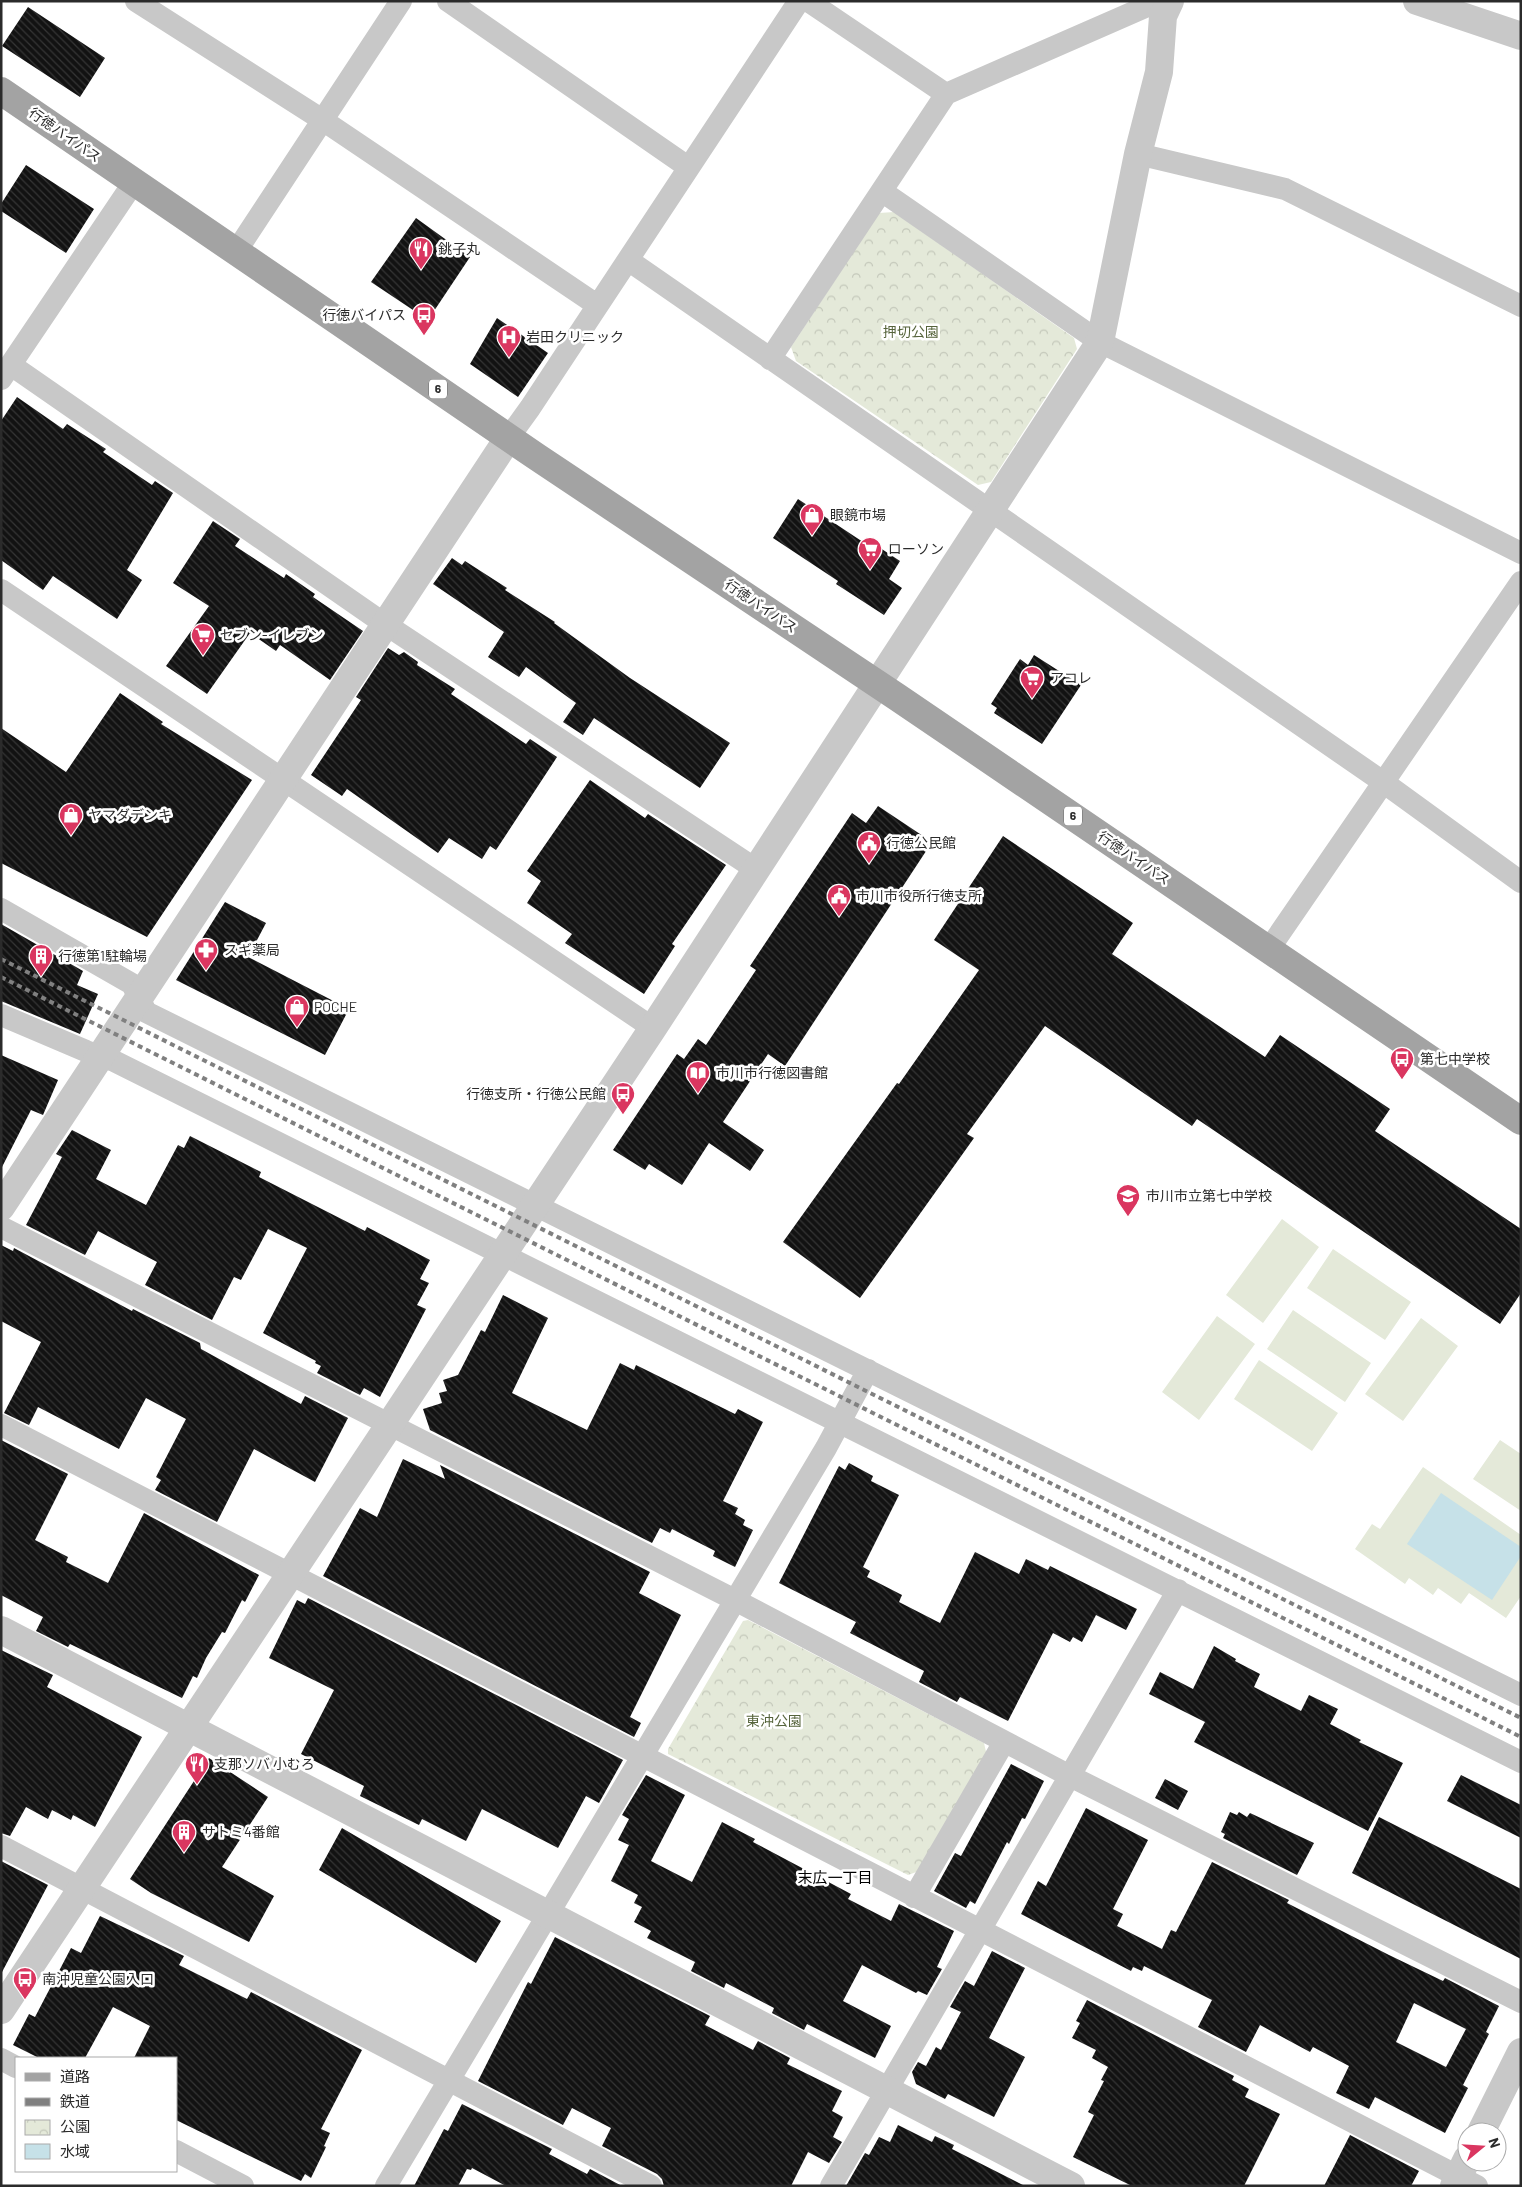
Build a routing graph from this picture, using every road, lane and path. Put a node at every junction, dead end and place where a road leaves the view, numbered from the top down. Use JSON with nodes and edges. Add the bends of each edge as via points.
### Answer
{"nodes":[{"id":1,"x":136,"y":1,"type":"edge"},
{"id":2,"x":401,"y":1,"type":"edge"},
{"id":3,"x":448,"y":1,"type":"edge"},
{"id":4,"x":799,"y":1,"type":"edge"},
{"id":5,"x":808,"y":1,"type":"edge"},
{"id":6,"x":1159,"y":1,"type":"edge"},
{"id":7,"x":1170,"y":1,"type":"edge"},
{"id":8,"x":1417,"y":1,"type":"edge"},
{"id":9,"x":1521,"y":36,"type":"edge"},
{"id":10,"x":1,"y":91,"type":"edge"},
{"id":11,"x":946,"y":94,"type":"junction"},
{"id":12,"x":321,"y":119,"type":"junction"},
{"id":13,"x":1138,"y":154,"type":"junction"},
{"id":14,"x":688,"y":167,"type":"junction"},
{"id":15,"x":134,"y":182,"type":"junction"},
{"id":16,"x":883,"y":192,"type":"junction"},
{"id":17,"x":237,"y":250,"type":"junction"},
{"id":18,"x":628,"y":260,"type":"junction"},
{"id":19,"x":597,"y":305,"type":"junction"},
{"id":20,"x":1521,"y":306,"type":"edge"},
{"id":21,"x":1100,"y":342,"type":"junction"},
{"id":22,"x":770,"y":359,"type":"junction"},
{"id":23,"x":6,"y":372,"type":"edge"},
{"id":24,"x":508,"y":437,"type":"junction"},
{"id":25,"x":991,"y":511,"type":"junction"},
{"id":26,"x":1521,"y":553,"type":"edge"},
{"id":27,"x":1521,"y":582,"type":"edge"},
{"id":28,"x":1,"y":590,"type":"edge"},
{"id":29,"x":387,"y":624,"type":"junction"},
{"id":30,"x":877,"y":684,"type":"junction"},
{"id":31,"x":284,"y":779,"type":"junction"},
{"id":32,"x":1383,"y":782,"type":"junction"},
{"id":33,"x":757,"y":870,"type":"junction"},
{"id":34,"x":1521,"y":882,"type":"edge"},
{"id":35,"x":1,"y":909,"type":"edge"},
{"id":36,"x":1269,"y":950,"type":"junction"},
{"id":37,"x":139,"y":998,"type":"junction"},
{"id":38,"x":1,"y":1014,"type":"edge"},
{"id":39,"x":653,"y":1028,"type":"junction"},
{"id":40,"x":101,"y":1056,"type":"junction"},
{"id":41,"x":1521,"y":1121,"type":"edge"},
{"id":42,"x":536,"y":1205,"type":"junction"},
{"id":43,"x":1,"y":1207,"type":"edge"},
{"id":44,"x":1,"y":1227,"type":"edge"},
{"id":45,"x":503,"y":1255,"type":"junction"},
{"id":46,"x":868,"y":1370,"type":"junction"},
{"id":47,"x":841,"y":1422,"type":"junction"},
{"id":48,"x":1,"y":1425,"type":"edge"},
{"id":49,"x":389,"y":1425,"type":"junction"},
{"id":50,"x":289,"y":1574,"type":"junction"},
{"id":51,"x":1178,"y":1590,"type":"junction"},
{"id":52,"x":735,"y":1600,"type":"junction"},
{"id":53,"x":1,"y":1630,"type":"edge"},
{"id":54,"x":1521,"y":1695,"type":"edge"},
{"id":55,"x":188,"y":1727,"type":"junction"},
{"id":56,"x":1004,"y":1742,"type":"junction"},
{"id":57,"x":642,"y":1756,"type":"junction"},
{"id":58,"x":1521,"y":1762,"type":"edge"},
{"id":59,"x":1070,"y":1776,"type":"junction"},
{"id":60,"x":1,"y":1846,"type":"edge"},
{"id":61,"x":82,"y":1887,"type":"junction"},
{"id":62,"x":914,"y":1897,"type":"junction"},
{"id":63,"x":548,"y":1914,"type":"junction"},
{"id":64,"x":979,"y":1930,"type":"junction"},
{"id":65,"x":1521,"y":2002,"type":"edge"},
{"id":66,"x":1,"y":2010,"type":"edge"},
{"id":67,"x":1521,"y":2052,"type":"edge"},
{"id":68,"x":1,"y":2059,"type":"edge"},
{"id":69,"x":15,"y":2066,"type":"edge"},
{"id":70,"x":448,"y":2081,"type":"junction"},
{"id":71,"x":886,"y":2090,"type":"junction"},
{"id":72,"x":1486,"y":2122,"type":"edge"},
{"id":73,"x":178,"y":2152,"type":"edge"},
{"id":74,"x":1464,"y":2177,"type":"edge"},
{"id":75,"x":243,"y":2186,"type":"edge"},
{"id":76,"x":386,"y":2186,"type":"edge"},
{"id":77,"x":651,"y":2186,"type":"edge"},
{"id":78,"x":831,"y":2186,"type":"edge"},
{"id":79,"x":1071,"y":2186,"type":"edge"}],
"edges":[{"from":1,"to":12,"type":"street"},
{"from":2,"to":12,"type":"street"},
{"from":3,"to":14,"type":"street"},
{"from":4,"to":14,"type":"street"},
{"from":5,"to":11,"type":"street"},
{"from":6,"to":11,"type":"street"},
{"from":7,"to":13,"type":"street","via":[[1163,16],[1159,72]]},
{"from":8,"to":9,"type":"street"},
{"from":10,"to":15,"type":"main road","name":"行徳バイパス","number":"6"},
{"from":11,"to":16,"type":"street"},
{"from":12,"to":17,"type":"street"},
{"from":12,"to":19,"type":"street"},
{"from":13,"to":20,"type":"street","via":[[1285,189]]},
{"from":13,"to":21,"type":"street"},
{"from":14,"to":18,"type":"street"},
{"from":15,"to":17,"type":"main road","name":"行徳バイパス","number":"6"},
{"from":15,"to":23,"type":"street"},
{"from":16,"to":21,"type":"street"},
{"from":16,"to":22,"type":"street"},
{"from":17,"to":24,"type":"main road","name":"行徳バイパス","number":"6"},
{"from":18,"to":19,"type":"street"},
{"from":18,"to":22,"type":"street"},
{"from":19,"to":24,"type":"street"},
{"from":21,"to":25,"type":"street"},
{"from":21,"to":26,"type":"street"},
{"from":22,"to":25,"type":"street"},
{"from":23,"to":29,"type":"street"},
{"from":24,"to":29,"type":"street"},
{"from":24,"to":30,"type":"main road","name":"行徳バイパス","number":"6"},
{"from":25,"to":30,"type":"street"},
{"from":25,"to":32,"type":"street"},
{"from":27,"to":32,"type":"street"},
{"from":28,"to":31,"type":"street"},
{"from":29,"to":31,"type":"street"},
{"from":29,"to":33,"type":"street"},
{"from":30,"to":33,"type":"street"},
{"from":30,"to":36,"type":"main road","name":"行徳バイパス","number":"6"},
{"from":31,"to":37,"type":"street"},
{"from":31,"to":39,"type":"street"},
{"from":32,"to":34,"type":"street"},
{"from":32,"to":36,"type":"street"},
{"from":33,"to":39,"type":"street"},
{"from":35,"to":37,"type":"street","via":[[132,984]]},
{"from":36,"to":41,"type":"main road","name":"行徳バイパス","number":"6"},
{"from":37,"to":40,"type":"street"},
{"from":37,"to":42,"type":"street","via":[[146,1012]]},
{"from":38,"to":40,"type":"street"},
{"from":39,"to":42,"type":"street"},
{"from":40,"to":43,"type":"street"},
{"from":40,"to":45,"type":"street"},
{"from":42,"to":45,"type":"street"},
{"from":42,"to":46,"type":"street"},
{"from":44,"to":49,"type":"street"},
{"from":45,"to":47,"type":"street"},
{"from":45,"to":49,"type":"street"},
{"from":46,"to":47,"type":"street"},
{"from":46,"to":54,"type":"street"},
{"from":47,"to":51,"type":"street"},
{"from":47,"to":52,"type":"street"},
{"from":48,"to":50,"type":"street"},
{"from":49,"to":50,"type":"street"},
{"from":49,"to":52,"type":"street"},
{"from":50,"to":55,"type":"street"},
{"from":50,"to":57,"type":"street"},
{"from":51,"to":58,"type":"street"},
{"from":51,"to":59,"type":"street"},
{"from":52,"to":56,"type":"street"},
{"from":52,"to":57,"type":"street"},
{"from":53,"to":55,"type":"street"},
{"from":55,"to":61,"type":"street"},
{"from":55,"to":63,"type":"street"},
{"from":56,"to":59,"type":"street"},
{"from":56,"to":62,"type":"street"},
{"from":57,"to":62,"type":"street"},
{"from":57,"to":63,"type":"street"},
{"from":59,"to":64,"type":"street"},
{"from":59,"to":65,"type":"street"},
{"from":60,"to":61,"type":"street"},
{"from":61,"to":66,"type":"street"},
{"from":61,"to":70,"type":"street"},
{"from":62,"to":64,"type":"street"},
{"from":63,"to":70,"type":"street"},
{"from":63,"to":71,"type":"street"},
{"from":64,"to":71,"type":"street"},
{"from":64,"to":74,"type":"street"},
{"from":67,"to":72,"type":"street"},
{"from":68,"to":69,"type":"street"},
{"from":70,"to":76,"type":"street"},
{"from":70,"to":77,"type":"street"},
{"from":71,"to":78,"type":"street"},
{"from":71,"to":79,"type":"street"},
{"from":73,"to":75,"type":"street"}]}
